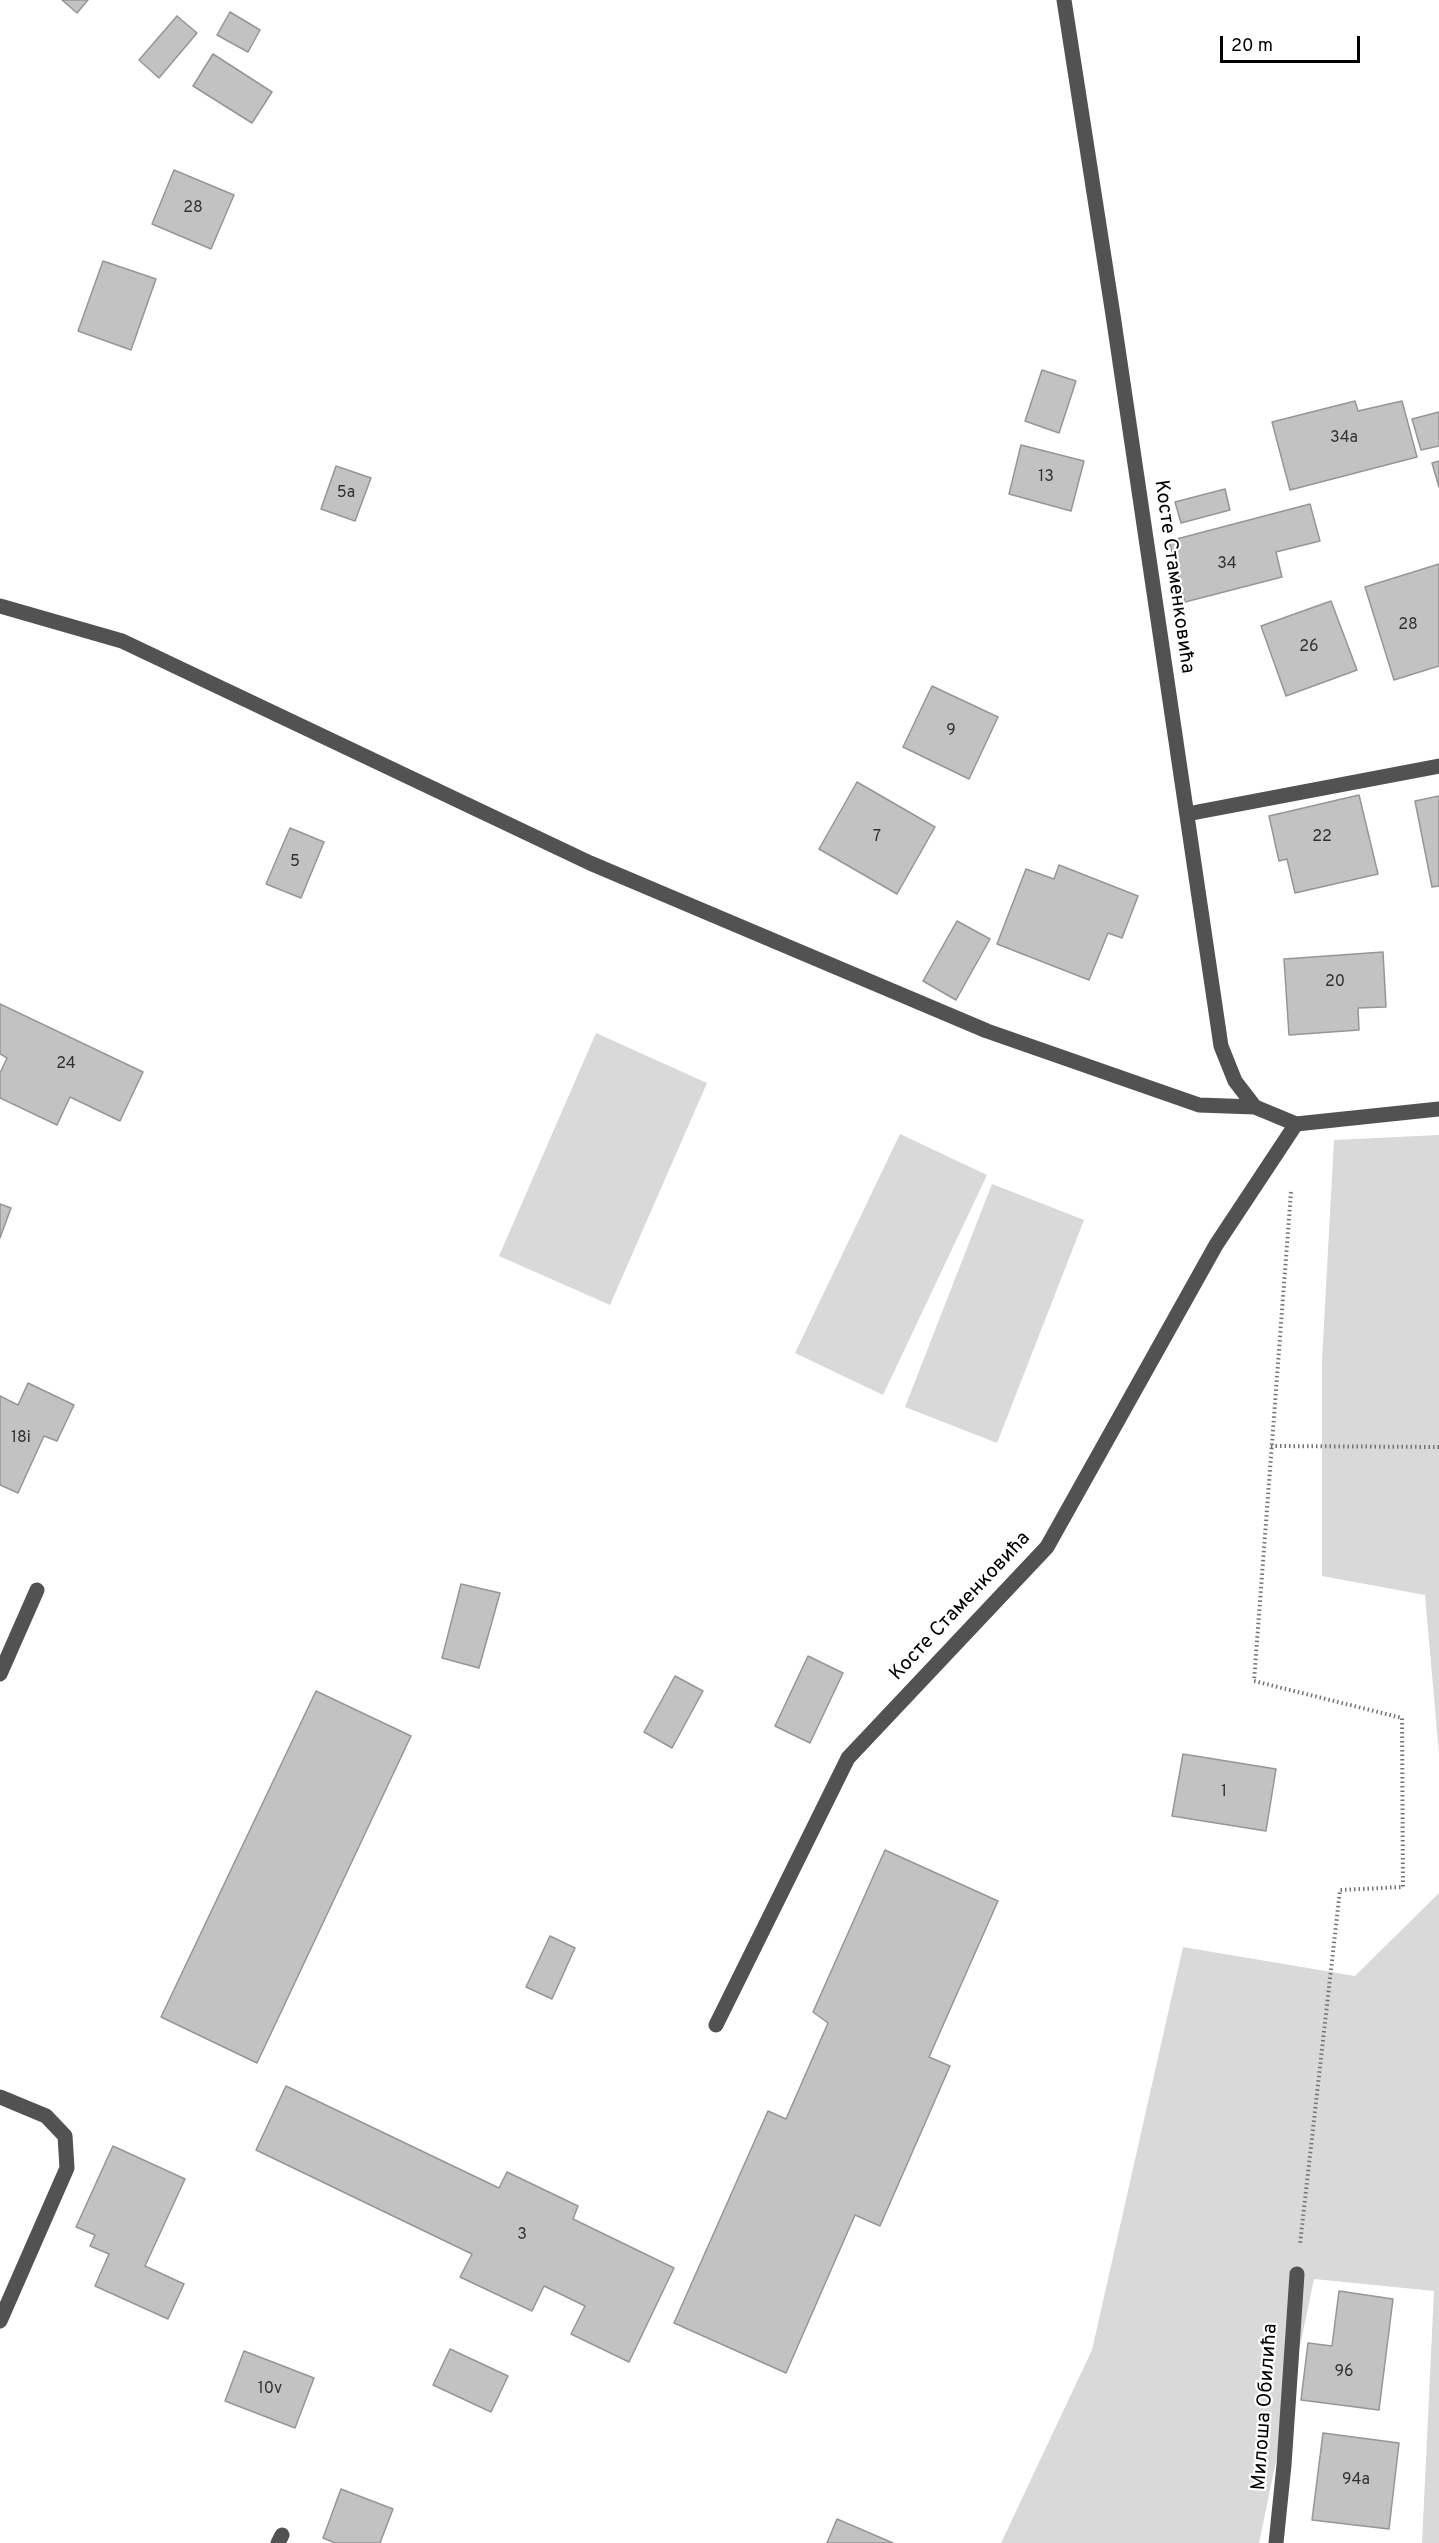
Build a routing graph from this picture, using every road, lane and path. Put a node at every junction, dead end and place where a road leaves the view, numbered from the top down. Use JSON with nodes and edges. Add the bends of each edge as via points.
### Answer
{"nodes":[{"id":1,"x":1064,"y":0,"type":"edge"},
{"id":2,"x":0,"y":606,"type":"edge"},
{"id":3,"x":1439,"y":766,"type":"edge"},
{"id":4,"x":1187,"y":814,"type":"junction"},
{"id":5,"x":1254,"y":1107,"type":"junction"},
{"id":6,"x":1439,"y":1109,"type":"edge"},
{"id":7,"x":1296,"y":1124,"type":"junction"},
{"id":8,"x":1291,"y":1184,"type":"dead end"},
{"id":9,"x":1271,"y":1446,"type":"junction"},
{"id":10,"x":1439,"y":1447,"type":"edge"},
{"id":11,"x":37,"y":1590,"type":"dead end"},
{"id":12,"x":0,"y":1674,"type":"edge"},
{"id":13,"x":716,"y":2025,"type":"dead end"},
{"id":14,"x":0,"y":2097,"type":"edge"},
{"id":15,"x":1297,"y":2274,"type":"joint"},
{"id":16,"x":0,"y":2320,"type":"edge"},
{"id":17,"x":1276,"y":2543,"type":"edge"}],
"edges":[{"from":1,"to":4,"type":"street","name":"Косте Стаменковића"},
{"from":2,"to":5,"type":"street","via":[[122,641],[590,863],[987,1031],[1199,1105]]},
{"from":3,"to":4,"type":"street"},
{"from":4,"to":5,"type":"street","name":"Косте Стаменковића","via":[[1221,1046],[1235,1081]]},
{"from":5,"to":7,"type":"street"},
{"from":6,"to":7,"type":"street"},
{"from":7,"to":13,"type":"street","name":"Косте Стаменковића","via":[[1216,1245],[1047,1547],[848,1758]]},
{"from":8,"to":9,"type":"path"},
{"from":9,"to":10,"type":"path"},
{"from":9,"to":15,"type":"path","via":[[1254,1681],[1402,1718],[1403,1887],[1340,1890]]},
{"from":11,"to":12,"type":"street"},
{"from":14,"to":16,"type":"street","via":[[46,2116],[65,2136],[67,2168]]},
{"from":15,"to":17,"type":"street","name":"Милоша Обилића"}]}
